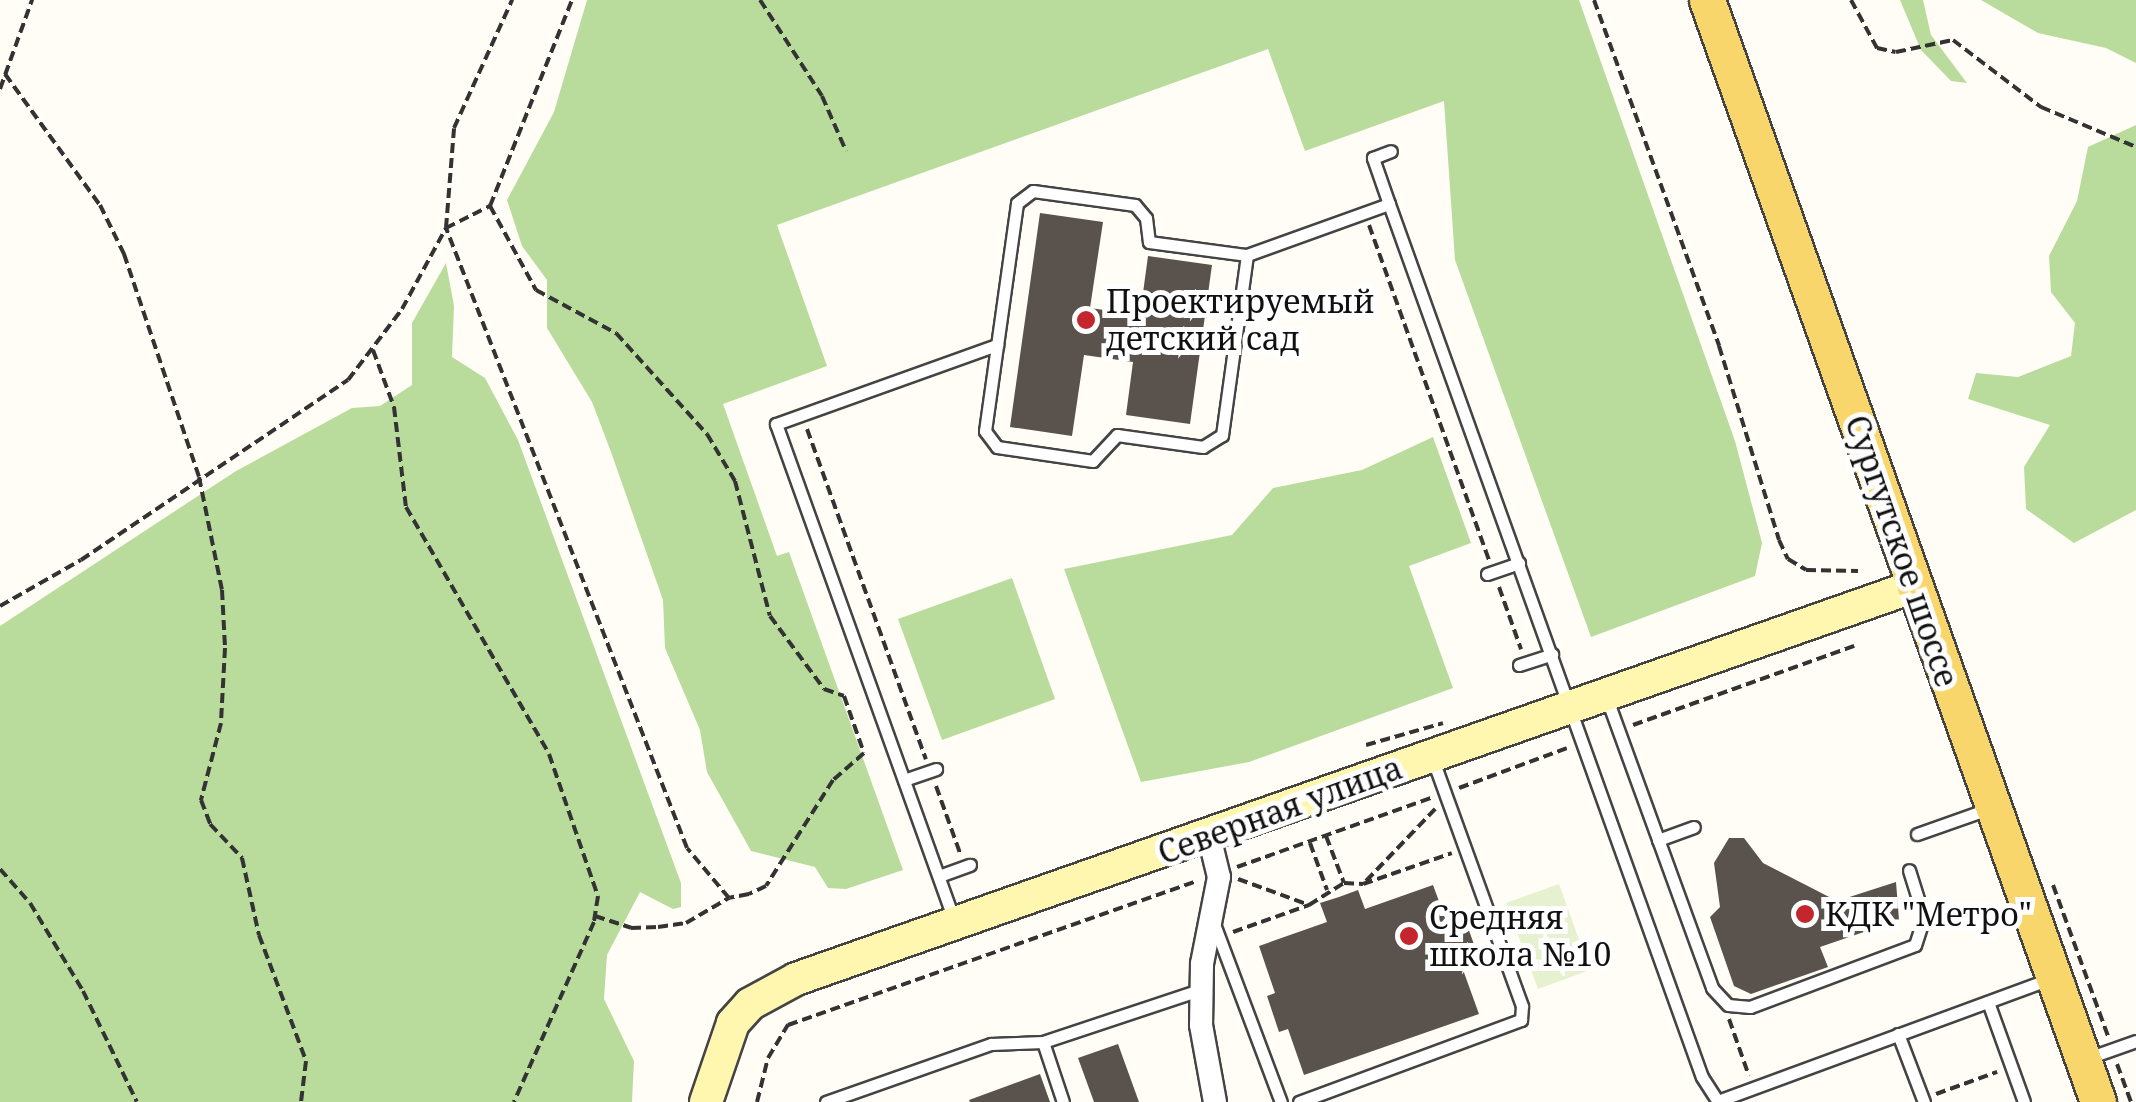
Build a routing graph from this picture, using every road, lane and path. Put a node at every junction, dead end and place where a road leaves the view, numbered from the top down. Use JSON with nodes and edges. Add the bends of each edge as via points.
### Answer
{"nodes":[{"id":1,"x":32,"y":0,"type":"edge"},
{"id":2,"x":512,"y":0,"type":"edge"},
{"id":3,"x":572,"y":0,"type":"edge"},
{"id":4,"x":760,"y":0,"type":"edge"},
{"id":5,"x":1594,"y":0,"type":"edge"},
{"id":6,"x":1707,"y":0,"type":"edge"},
{"id":7,"x":1851,"y":0,"type":"edge"},
{"id":8,"x":6,"y":74,"type":"junction"},
{"id":9,"x":0,"y":89,"type":"edge"},
{"id":10,"x":2136,"y":147,"type":"edge"},
{"id":11,"x":846,"y":151,"type":"dead end"},
{"id":12,"x":1391,"y":151,"type":"dead end"},
{"id":13,"x":1389,"y":204,"type":"junction"},
{"id":14,"x":490,"y":206,"type":"junction"},
{"id":15,"x":1366,"y":212,"type":"junction"},
{"id":16,"x":446,"y":228,"type":"junction"},
{"id":17,"x":1247,"y":255,"type":"junction"},
{"id":18,"x":997,"y":345,"type":"junction"},
{"id":19,"x":373,"y":350,"type":"junction"},
{"id":20,"x":802,"y":415,"type":"junction"},
{"id":21,"x":198,"y":477,"type":"junction"},
{"id":22,"x":1518,"y":562,"type":"junction"},
{"id":23,"x":1858,"y":571,"type":"dead end"},
{"id":24,"x":1490,"y":573,"type":"junction"},
{"id":25,"x":1915,"y":586,"type":"junction"},
{"id":26,"x":0,"y":606,"type":"edge"},
{"id":27,"x":1854,"y":646,"type":"dead end"},
{"id":28,"x":1552,"y":654,"type":"junction"},
{"id":29,"x":1523,"y":664,"type":"joint"},
{"id":30,"x":1606,"y":694,"type":"junction"},
{"id":31,"x":1570,"y":707,"type":"junction"},
{"id":32,"x":1618,"y":730,"type":"junction"},
{"id":33,"x":1583,"y":742,"type":"junction"},
{"id":34,"x":1431,"y":756,"type":"junction"},
{"id":35,"x":933,"y":770,"type":"junction"},
{"id":36,"x":904,"y":780,"type":"junction"},
{"id":37,"x":1447,"y":799,"type":"junction"},
{"id":38,"x":1992,"y":807,"type":"junction"},
{"id":39,"x":1694,"y":827,"type":"dead end"},
{"id":40,"x":1917,"y":834,"type":"dead end"},
{"id":41,"x":1209,"y":836,"type":"junction"},
{"id":42,"x":1326,"y":836,"type":"junction"},
{"id":43,"x":1658,"y":840,"type":"junction"},
{"id":44,"x":1309,"y":842,"type":"junction"},
{"id":45,"x":1466,"y":848,"type":"junction"},
{"id":46,"x":968,"y":866,"type":"joint"},
{"id":47,"x":0,"y":869,"type":"edge"},
{"id":48,"x":1909,"y":870,"type":"dead end"},
{"id":49,"x":1219,"y":873,"type":"junction"},
{"id":50,"x":939,"y":876,"type":"junction"},
{"id":51,"x":1344,"y":883,"type":"junction"},
{"id":52,"x":1363,"y":884,"type":"junction"},
{"id":53,"x":1327,"y":890,"type":"junction"},
{"id":54,"x":729,"y":898,"type":"junction"},
{"id":55,"x":1309,"y":905,"type":"junction"},
{"id":56,"x":595,"y":916,"type":"junction"},
{"id":57,"x":956,"y":924,"type":"junction"},
{"id":58,"x":1214,"y":926,"type":"junction"},
{"id":59,"x":2054,"y":978,"type":"junction"},
{"id":60,"x":1202,"y":989,"type":"junction"},
{"id":61,"x":1988,"y":1002,"type":"junction"},
{"id":62,"x":1898,"y":1034,"type":"junction"},
{"id":63,"x":2136,"y":1041,"type":"edge"},
{"id":64,"x":1043,"y":1042,"type":"junction"},
{"id":65,"x":2084,"y":1059,"type":"junction"},
{"id":66,"x":2011,"y":1067,"type":"junction"},
{"id":67,"x":1924,"y":1100,"type":"edge"},
{"id":68,"x":1718,"y":1101,"type":"edge"},
{"id":69,"x":137,"y":1102,"type":"edge"},
{"id":70,"x":300,"y":1102,"type":"edge"},
{"id":71,"x":514,"y":1102,"type":"edge"},
{"id":72,"x":706,"y":1102,"type":"edge"},
{"id":73,"x":757,"y":1102,"type":"edge"},
{"id":74,"x":826,"y":1102,"type":"edge"},
{"id":75,"x":1062,"y":1102,"type":"edge"},
{"id":76,"x":1215,"y":1102,"type":"edge"},
{"id":77,"x":1281,"y":1102,"type":"edge"},
{"id":78,"x":1298,"y":1102,"type":"edge"},
{"id":79,"x":2024,"y":1102,"type":"edge"},
{"id":80,"x":2098,"y":1102,"type":"edge"}],
"edges":[{"from":1,"to":8,"type":"path"},
{"from":2,"to":16,"type":"path","via":[[454,128]]},
{"from":3,"to":14,"type":"path"},
{"from":4,"to":11,"type":"path","via":[[822,96]]},
{"from":5,"to":23,"type":"path","via":[[1719,346],[1779,540],[1788,559],[1806,570]]},
{"from":6,"to":25,"type":"main road","name":"Сургутское шоссе"},
{"from":7,"to":10,"type":"path","via":[[1877,48],[1896,52],[1953,40],[1981,54],[2041,107]]},
{"from":8,"to":9,"type":"path"},
{"from":8,"to":21,"type":"path","via":[[100,205],[124,254]]},
{"from":12,"to":13,"type":"lane","via":[[1373,158]]},
{"from":13,"to":15,"type":"lane"},
{"from":13,"to":22,"type":"lane"},
{"from":14,"to":16,"type":"path"},
{"from":14,"to":54,"type":"path","via":[[536,290],[616,333],[707,434],[734,481],[770,616],[824,688],[844,696],[864,753],[834,780],[766,886]]},
{"from":15,"to":17,"type":"lane"},
{"from":15,"to":24,"type":"path"},
{"from":16,"to":19,"type":"path"},
{"from":16,"to":54,"type":"path","via":[[662,790],[687,848]]},
{"from":17,"to":18,"type":"lane","via":[[1150,242],[1136,205],[1033,190],[1017,203]]},
{"from":17,"to":18,"type":"lane","via":[[1222,435],[1203,447],[1116,435],[1093,460],[998,447],[985,431]]},
{"from":18,"to":20,"type":"lane"},
{"from":19,"to":21,"type":"path","via":[[323,402]]},
{"from":19,"to":56,"type":"path","via":[[394,407],[406,508],[549,754],[590,867]]},
{"from":20,"to":35,"type":"path"},
{"from":20,"to":36,"type":"lane","via":[[776,424]]},
{"from":21,"to":26,"type":"path","via":[[80,560]]},
{"from":21,"to":70,"type":"path","via":[[222,590],[225,648],[221,723],[202,800],[210,824],[242,858],[259,934],[306,1060]]},
{"from":22,"to":24,"type":"lane"},
{"from":22,"to":28,"type":"lane"},
{"from":24,"to":29,"type":"path"},
{"from":25,"to":30,"type":"street","name":"Северная улица"},
{"from":25,"to":38,"type":"main road","name":"Сургутское шоссе"},
{"from":27,"to":32,"type":"path"},
{"from":28,"to":29,"type":"lane"},
{"from":28,"to":31,"type":"lane"},
{"from":30,"to":31,"type":"street","name":"Северная улица"},
{"from":30,"to":32,"type":"lane"},
{"from":31,"to":33,"type":"lane"},
{"from":31,"to":34,"type":"street","name":"Северная улица"},
{"from":32,"to":43,"type":"lane"},
{"from":33,"to":37,"type":"path"},
{"from":33,"to":68,"type":"lane","via":[[1702,1077]]},
{"from":34,"to":37,"type":"lane"},
{"from":34,"to":41,"type":"street","name":"Северная улица"},
{"from":35,"to":36,"type":"lane"},
{"from":35,"to":46,"type":"path"},
{"from":36,"to":50,"type":"lane"},
{"from":37,"to":42,"type":"path"},
{"from":37,"to":45,"type":"lane"},
{"from":37,"to":52,"type":"path"},
{"from":38,"to":40,"type":"lane"},
{"from":38,"to":59,"type":"main road","name":"Сургутское шоссе"},
{"from":39,"to":43,"type":"lane"},
{"from":41,"to":49,"type":"street"},
{"from":41,"to":57,"type":"street","name":"Северная улица"},
{"from":42,"to":44,"type":"path"},
{"from":42,"to":51,"type":"path"},
{"from":43,"to":48,"type":"lane","via":[[1712,988],[1738,1008],[1916,945],[1924,918]]},
{"from":44,"to":49,"type":"path"},
{"from":44,"to":53,"type":"path"},
{"from":45,"to":52,"type":"path"},
{"from":45,"to":78,"type":"lane","via":[[1522,1006],[1521,1020]]},
{"from":46,"to":50,"type":"lane"},
{"from":47,"to":69,"type":"path","via":[[30,902],[83,991]]},
{"from":49,"to":55,"type":"path"},
{"from":49,"to":58,"type":"street"},
{"from":49,"to":73,"type":"path","via":[[788,1026],[768,1058]]},
{"from":50,"to":57,"type":"lane"},
{"from":51,"to":52,"type":"path"},
{"from":51,"to":53,"type":"path"},
{"from":53,"to":55,"type":"path"},
{"from":54,"to":56,"type":"path","via":[[686,922],[658,927],[631,928]]},
{"from":55,"to":58,"type":"path"},
{"from":56,"to":71,"type":"path"},
{"from":57,"to":72,"type":"street","name":"Северная улица","via":[[796,979],[750,1004],[720,1049]]},
{"from":58,"to":60,"type":"street"},
{"from":58,"to":77,"type":"lane"},
{"from":59,"to":61,"type":"lane"},
{"from":59,"to":65,"type":"main road","name":"Сургутское шоссе"},
{"from":60,"to":64,"type":"lane"},
{"from":60,"to":76,"type":"street","via":[[1204,1058]]},
{"from":61,"to":62,"type":"lane"},
{"from":61,"to":66,"type":"lane"},
{"from":62,"to":67,"type":"lane"},
{"from":62,"to":68,"type":"lane"},
{"from":63,"to":65,"type":"lane"},
{"from":64,"to":74,"type":"lane","via":[[991,1044]]},
{"from":64,"to":75,"type":"lane"},
{"from":65,"to":80,"type":"main road","name":"Сургутское шоссе"},
{"from":66,"to":67,"type":"path"},
{"from":66,"to":79,"type":"lane"}]}
